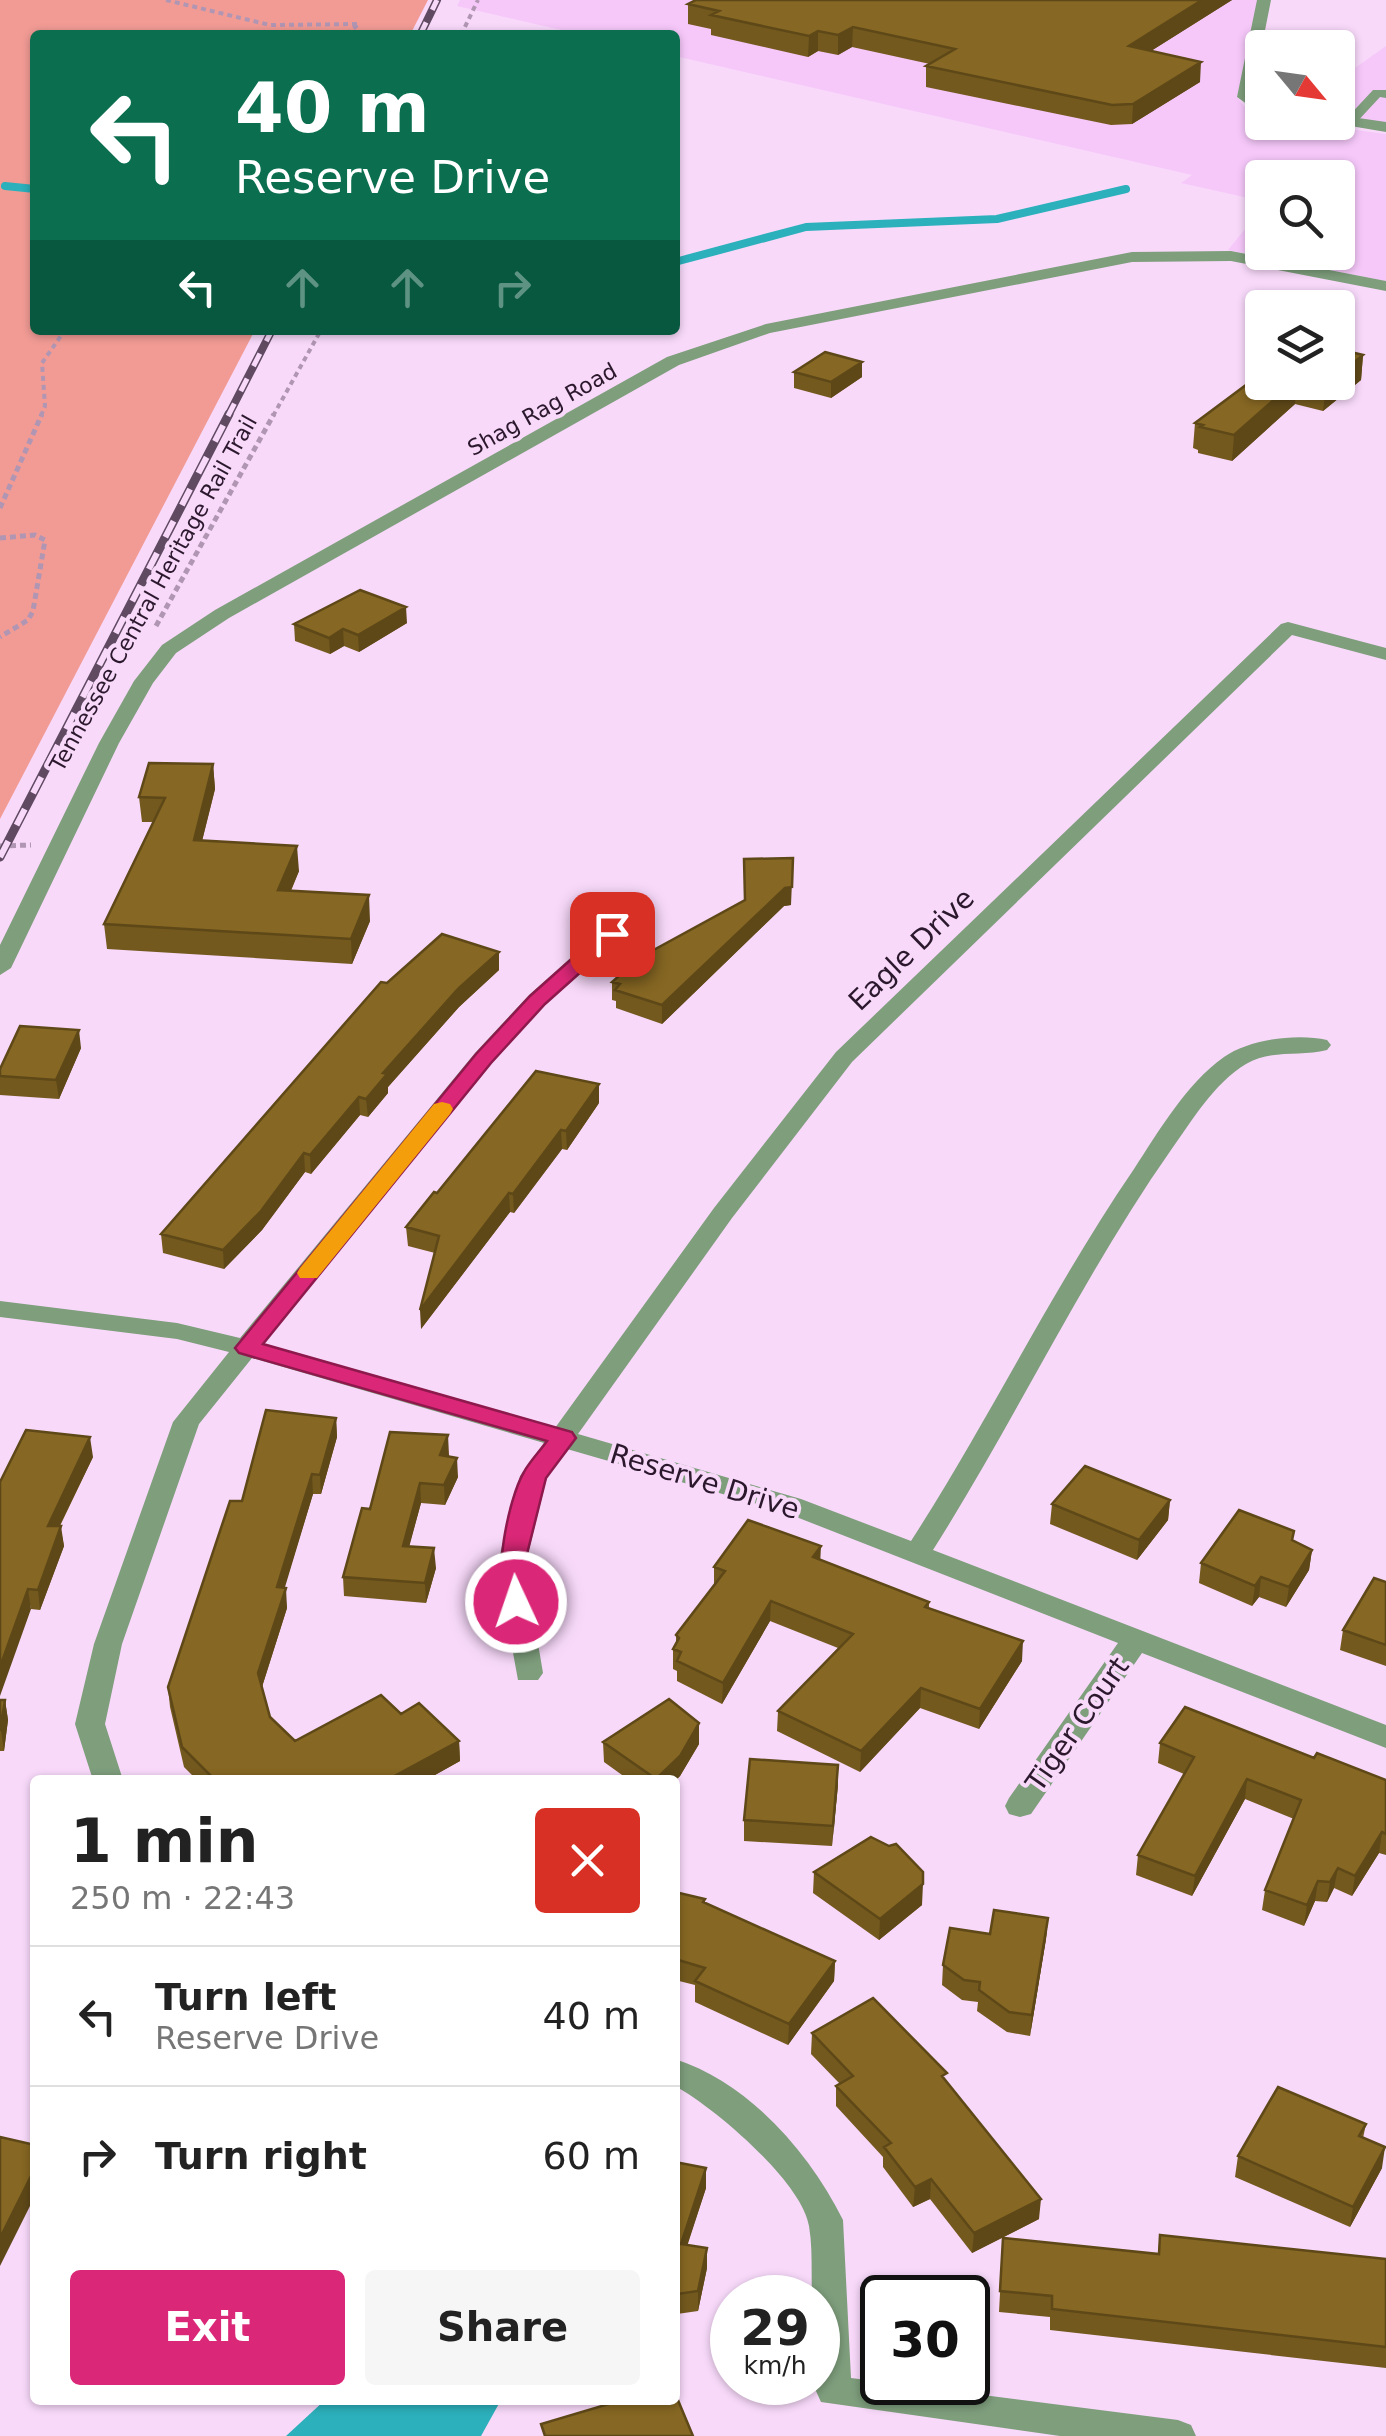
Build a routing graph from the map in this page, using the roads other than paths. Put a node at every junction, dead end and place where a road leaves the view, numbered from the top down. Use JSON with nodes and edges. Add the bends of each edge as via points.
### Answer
{"nodes":[{"id":1,"x":1264,"y":0,"type":"edge"},
{"id":2,"x":1258,"y":30,"type":"edge"},
{"id":3,"x":1386,"y":94,"type":"edge"},
{"id":4,"x":1355,"y":111,"type":"edge"},
{"id":5,"x":1355,"y":123,"type":"edge"},
{"id":6,"x":1386,"y":127,"type":"edge"},
{"id":7,"x":1386,"y":286,"type":"edge"},
{"id":8,"x":1386,"y":654,"type":"edge"},
{"id":9,"x":636,"y":912,"type":"dead end"},
{"id":10,"x":0,"y":968,"type":"edge"},
{"id":11,"x":1319,"y":1045,"type":"dead end"},
{"id":12,"x":0,"y":1308,"type":"edge"},
{"id":13,"x":247,"y":1348,"type":"junction"},
{"id":14,"x":563,"y":1438,"type":"junction"},
{"id":15,"x":916,"y":1554,"type":"junction"},
{"id":16,"x":1134,"y":1642,"type":"junction"},
{"id":17,"x":528,"y":1673,"type":"dead end"},
{"id":18,"x":1386,"y":1737,"type":"edge"},
{"id":19,"x":106,"y":1775,"type":"edge"},
{"id":20,"x":1020,"y":1806,"type":"dead end"},
{"id":21,"x":680,"y":2074,"type":"edge"},
{"id":22,"x":1178,"y":2436,"type":"edge"}],
"edges":[{"from":1,"to":2,"type":"street"},
{"from":3,"to":4,"type":"lane","via":[[1376,92]]},
{"from":5,"to":6,"type":"street"},
{"from":7,"to":10,"type":"street","name":"Shag Rag Road","via":[[1232,256],[1132,257],[766,329],[674,361],[169,649],[109,743]]},
{"from":8,"to":14,"type":"street","name":"Eagle Drive","via":[[1288,628],[1226,684],[844,1057],[723,1212]]},
{"from":9,"to":13,"type":"street","via":[[537,1000],[484,1058]]},
{"from":11,"to":15,"type":"street","via":[[1276,1046],[1231,1062],[1173,1130],[1122,1202],[967,1478]]},
{"from":12,"to":13,"type":"street","name":"Reserve Drive","via":[[177,1331]]},
{"from":13,"to":14,"type":"street","name":"Reserve Drive"},
{"from":13,"to":19,"type":"street","via":[[186,1422],[108,1644],[90,1724]]},
{"from":14,"to":15,"type":"street","name":"Reserve Drive","via":[[791,1505]]},
{"from":14,"to":17,"type":"street","via":[[534,1476],[511,1566]]},
{"from":15,"to":16,"type":"street","name":"Reserve Drive"},
{"from":16,"to":18,"type":"street","name":"Reserve Drive"},
{"from":16,"to":20,"type":"street","name":"Tiger Court"},
{"from":21,"to":22,"type":"street","via":[[749,2120],[793,2168],[826,2220],[834,2391]]}]}
